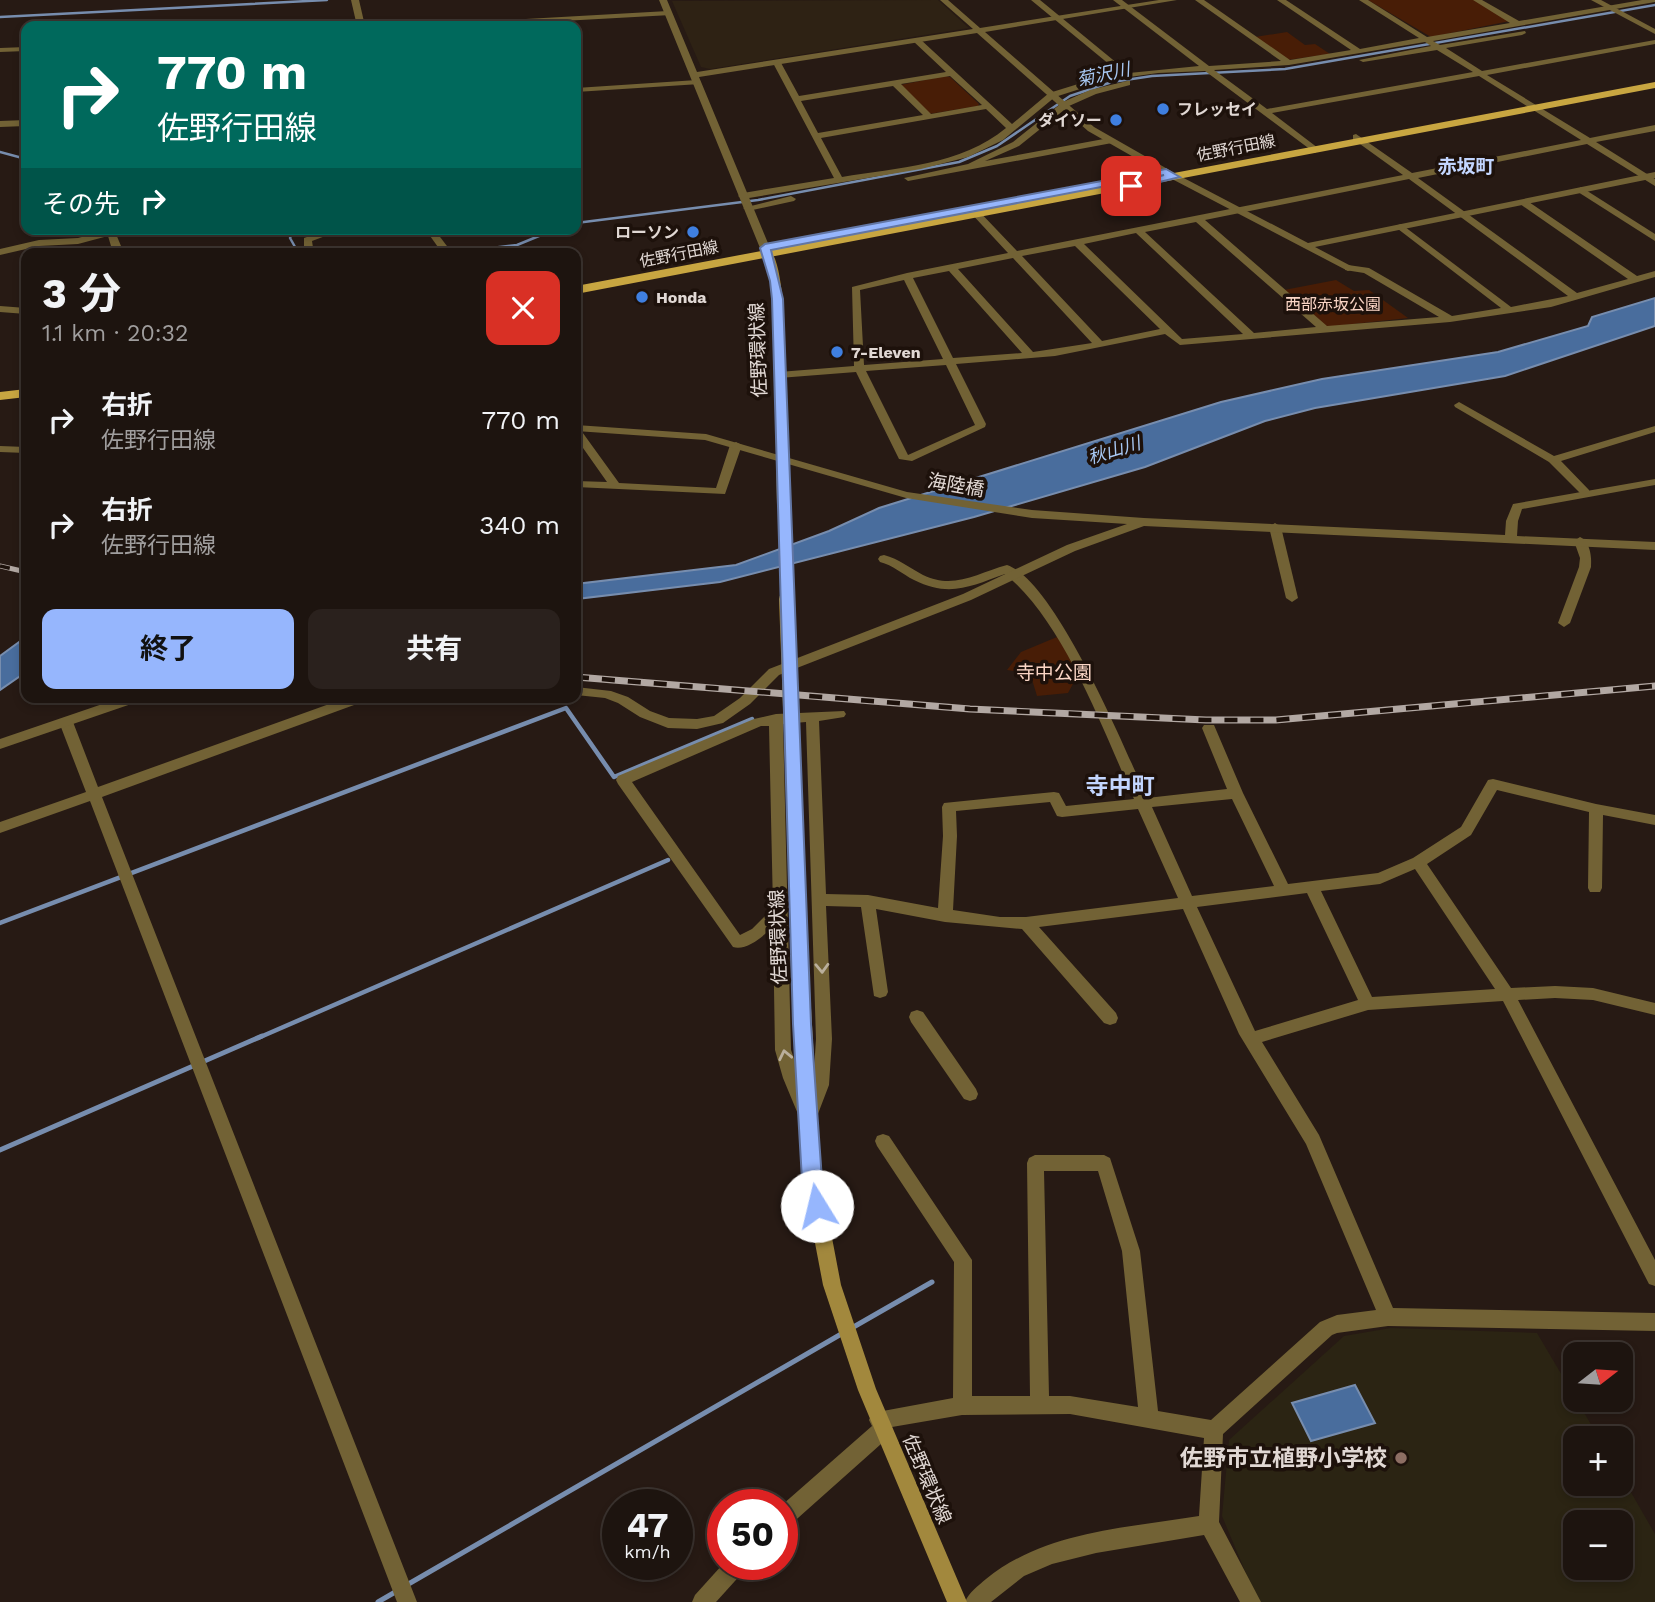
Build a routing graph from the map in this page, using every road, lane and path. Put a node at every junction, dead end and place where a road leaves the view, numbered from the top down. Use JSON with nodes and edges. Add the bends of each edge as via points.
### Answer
{"nodes":[{"id":1,"x":355,"y":0,"type":"edge"},
{"id":2,"x":663,"y":0,"type":"edge"},
{"id":3,"x":944,"y":0,"type":"edge"},
{"id":4,"x":1035,"y":0,"type":"edge"},
{"id":5,"x":1117,"y":0,"type":"edge"},
{"id":6,"x":1173,"y":0,"type":"edge"},
{"id":7,"x":1199,"y":0,"type":"edge"},
{"id":8,"x":1280,"y":0,"type":"edge"},
{"id":9,"x":1363,"y":0,"type":"edge"},
{"id":10,"x":1477,"y":0,"type":"edge"},
{"id":11,"x":1595,"y":0,"type":"edge"},
{"id":12,"x":1655,"y":0,"type":"edge"},
{"id":13,"x":1126,"y":7,"type":"junction"},
{"id":14,"x":1609,"y":8,"type":"junction"},
{"id":15,"x":1655,"y":9,"type":"edge"},
{"id":16,"x":668,"y":13,"type":"junction"},
{"id":17,"x":1623,"y":15,"type":"junction"},
{"id":18,"x":1058,"y":19,"type":"junction"},
{"id":19,"x":359,"y":21,"type":"edge"},
{"id":20,"x":526,"y":21,"type":"edge"},
{"id":21,"x":1518,"y":24,"type":"junction"},
{"id":22,"x":979,"y":32,"type":"junction"},
{"id":23,"x":1655,"y":32,"type":"edge"},
{"id":24,"x":917,"y":41,"type":"junction"},
{"id":25,"x":1655,"y":42,"type":"edge"},
{"id":26,"x":1433,"y":43,"type":"junction"},
{"id":27,"x":21,"y":49,"type":"edge"},
{"id":28,"x":0,"y":50,"type":"edge"},
{"id":29,"x":1359,"y":51,"type":"junction"},
{"id":30,"x":777,"y":63,"type":"junction"},
{"id":31,"x":1289,"y":63,"type":"junction"},
{"id":32,"x":1214,"y":73,"type":"junction"},
{"id":33,"x":950,"y":74,"type":"junction"},
{"id":34,"x":1126,"y":74,"type":"junction"},
{"id":35,"x":1270,"y":74,"type":"dead end"},
{"id":36,"x":1481,"y":74,"type":"junction"},
{"id":37,"x":1239,"y":76,"type":"dead end"},
{"id":38,"x":696,"y":79,"type":"junction"},
{"id":39,"x":1655,"y":79,"type":"edge"},
{"id":40,"x":895,"y":83,"type":"junction"},
{"id":41,"x":1655,"y":85,"type":"edge"},
{"id":42,"x":581,"y":90,"type":"edge"},
{"id":43,"x":797,"y":99,"type":"junction"},
{"id":44,"x":1058,"y":100,"type":"junction"},
{"id":45,"x":1532,"y":106,"type":"junction"},
{"id":46,"x":986,"y":107,"type":"junction"},
{"id":47,"x":1266,"y":113,"type":"junction"},
{"id":48,"x":929,"y":117,"type":"junction"},
{"id":49,"x":21,"y":123,"type":"edge"},
{"id":50,"x":0,"y":124,"type":"edge"},
{"id":51,"x":1655,"y":128,"type":"edge"},
{"id":52,"x":1012,"y":129,"type":"junction"},
{"id":53,"x":817,"y":136,"type":"junction"},
{"id":54,"x":1359,"y":139,"type":"junction"},
{"id":55,"x":1110,"y":141,"type":"junction"},
{"id":56,"x":1589,"y":141,"type":"junction"},
{"id":57,"x":1313,"y":148,"type":"junction"},
{"id":58,"x":972,"y":164,"type":"junction"},
{"id":59,"x":1170,"y":175,"type":"junction"},
{"id":60,"x":1650,"y":176,"type":"edge"},
{"id":61,"x":1411,"y":177,"type":"junction"},
{"id":62,"x":839,"y":180,"type":"junction"},
{"id":63,"x":1655,"y":183,"type":"edge"},
{"id":64,"x":1581,"y":190,"type":"junction"},
{"id":65,"x":746,"y":202,"type":"junction"},
{"id":66,"x":1523,"y":202,"type":"junction"},
{"id":67,"x":1238,"y":211,"type":"junction"},
{"id":68,"x":974,"y":212,"type":"junction"},
{"id":69,"x":1463,"y":214,"type":"junction"},
{"id":70,"x":1199,"y":219,"type":"junction"},
{"id":71,"x":1401,"y":227,"type":"junction"},
{"id":72,"x":1139,"y":231,"type":"junction"},
{"id":73,"x":102,"y":235,"type":"edge"},
{"id":74,"x":319,"y":235,"type":"edge"},
{"id":75,"x":1655,"y":239,"type":"edge"},
{"id":76,"x":1078,"y":243,"type":"junction"},
{"id":77,"x":1307,"y":246,"type":"junction"},
{"id":78,"x":308,"y":248,"type":"edge"},
{"id":79,"x":767,"y":251,"type":"junction"},
{"id":80,"x":0,"y":252,"type":"edge"},
{"id":81,"x":1015,"y":255,"type":"junction"},
{"id":82,"x":952,"y":268,"type":"junction"},
{"id":83,"x":1655,"y":274,"type":"edge"},
{"id":84,"x":907,"y":276,"type":"junction"},
{"id":85,"x":1636,"y":281,"type":"junction"},
{"id":86,"x":581,"y":283,"type":"edge"},
{"id":87,"x":581,"y":289,"type":"edge"},
{"id":88,"x":1577,"y":298,"type":"junction"},
{"id":89,"x":0,"y":309,"type":"edge"},
{"id":90,"x":1509,"y":310,"type":"junction"},
{"id":91,"x":21,"y":311,"type":"edge"},
{"id":92,"x":1450,"y":319,"type":"junction"},
{"id":93,"x":1325,"y":330,"type":"junction"},
{"id":94,"x":1167,"y":331,"type":"junction"},
{"id":95,"x":1251,"y":336,"type":"junction"},
{"id":96,"x":1099,"y":344,"type":"junction"},
{"id":97,"x":1030,"y":355,"type":"junction"},
{"id":98,"x":950,"y":361,"type":"junction"},
{"id":99,"x":859,"y":369,"type":"junction"},
{"id":100,"x":779,"y":375,"type":"junction"},
{"id":101,"x":21,"y":385,"type":"edge"},
{"id":102,"x":0,"y":387,"type":"edge"},
{"id":103,"x":21,"y":394,"type":"edge"},
{"id":104,"x":0,"y":396,"type":"edge"},
{"id":105,"x":1459,"y":405,"type":"dead end"},
{"id":106,"x":581,"y":429,"type":"edge"},
{"id":107,"x":1655,"y":429,"type":"edge"},
{"id":108,"x":581,"y":436,"type":"edge"},
{"id":109,"x":736,"y":445,"type":"junction"},
{"id":110,"x":0,"y":449,"type":"edge"},
{"id":111,"x":21,"y":450,"type":"edge"},
{"id":112,"x":782,"y":459,"type":"junction"},
{"id":113,"x":1553,"y":460,"type":"junction"},
{"id":114,"x":1655,"y":482,"type":"edge"},
{"id":115,"x":581,"y":484,"type":"edge"},
{"id":116,"x":616,"y":487,"type":"junction"},
{"id":117,"x":1586,"y":492,"type":"junction"},
{"id":118,"x":1144,"y":522,"type":"junction"},
{"id":119,"x":1275,"y":527,"type":"junction"},
{"id":120,"x":1511,"y":537,"type":"junction"},
{"id":121,"x":1580,"y":541,"type":"junction"},
{"id":122,"x":1655,"y":545,"type":"edge"},
{"id":123,"x":884,"y":559,"type":"dead end"},
{"id":124,"x":1016,"y":575,"type":"junction"},
{"id":125,"x":1292,"y":598,"type":"dead end"},
{"id":126,"x":1564,"y":623,"type":"dead end"},
{"id":127,"x":581,"y":692,"type":"edge"},
{"id":128,"x":121,"y":703,"type":"edge"},
{"id":129,"x":346,"y":703,"type":"edge"},
{"id":130,"x":839,"y":714,"type":"dead end"},
{"id":131,"x":811,"y":717,"type":"junction"},
{"id":132,"x":776,"y":719,"type":"junction"},
{"id":133,"x":718,"y":720,"type":"junction"},
{"id":134,"x":66,"y":722,"type":"junction"},
{"id":135,"x":1209,"y":728,"type":"dead end"},
{"id":136,"x":729,"y":734,"type":"junction"},
{"id":137,"x":0,"y":744,"type":"edge"},
{"id":138,"x":95,"y":793,"type":"junction"},
{"id":139,"x":1236,"y":793,"type":"junction"},
{"id":140,"x":1142,"y":802,"type":"junction"},
{"id":141,"x":1596,"y":809,"type":"junction"},
{"id":142,"x":1655,"y":820,"type":"edge"},
{"id":143,"x":0,"y":828,"type":"edge"},
{"id":144,"x":1418,"y":862,"type":"junction"},
{"id":145,"x":1311,"y":886,"type":"junction"},
{"id":146,"x":1595,"y":888,"type":"dead end"},
{"id":147,"x":1283,"y":889,"type":"junction"},
{"id":148,"x":820,"y":900,"type":"junction"},
{"id":149,"x":868,"y":901,"type":"junction"},
{"id":150,"x":1187,"y":904,"type":"junction"},
{"id":151,"x":780,"y":909,"type":"junction"},
{"id":152,"x":945,"y":916,"type":"junction"},
{"id":153,"x":1026,"y":923,"type":"junction"},
{"id":154,"x":880,"y":992,"type":"dead end"},
{"id":155,"x":1507,"y":994,"type":"junction"},
{"id":156,"x":1368,"y":1004,"type":"junction"},
{"id":157,"x":1655,"y":1009,"type":"edge"},
{"id":158,"x":917,"y":1017,"type":"dead end"},
{"id":159,"x":1110,"y":1018,"type":"dead end"},
{"id":160,"x":1251,"y":1040,"type":"junction"},
{"id":161,"x":970,"y":1094,"type":"dead end"},
{"id":162,"x":808,"y":1119,"type":"junction"},
{"id":163,"x":883,"y":1141,"type":"dead end"},
{"id":164,"x":1655,"y":1278,"type":"edge"},
{"id":165,"x":1388,"y":1317,"type":"junction"},
{"id":166,"x":1655,"y":1322,"type":"edge"},
{"id":167,"x":1040,"y":1405,"type":"junction"},
{"id":168,"x":962,"y":1406,"type":"junction"},
{"id":169,"x":1149,"y":1419,"type":"junction"},
{"id":170,"x":881,"y":1425,"type":"junction"},
{"id":171,"x":1214,"y":1430,"type":"junction"},
{"id":172,"x":798,"y":1504,"type":"edge"},
{"id":173,"x":1209,"y":1524,"type":"junction"},
{"id":174,"x":722,"y":1580,"type":"edge"},
{"id":175,"x":407,"y":1602,"type":"edge"},
{"id":176,"x":702,"y":1602,"type":"edge"},
{"id":177,"x":957,"y":1602,"type":"edge"},
{"id":178,"x":975,"y":1602,"type":"edge"},
{"id":179,"x":1251,"y":1602,"type":"edge"}],
"edges":[{"from":1,"to":19,"type":"street"},
{"from":2,"to":16,"type":"street"},
{"from":3,"to":22,"type":"street"},
{"from":4,"to":18,"type":"street"},
{"from":5,"to":13,"type":"street"},
{"from":6,"to":13,"type":"street"},
{"from":7,"to":31,"type":"street"},
{"from":8,"to":29,"type":"street"},
{"from":9,"to":26,"type":"street"},
{"from":10,"to":21,"type":"street"},
{"from":11,"to":14,"type":"street"},
{"from":12,"to":14,"type":"street"},
{"from":13,"to":18,"type":"street"},
{"from":13,"to":32,"type":"street"},
{"from":14,"to":17,"type":"street"},
{"from":14,"to":21,"type":"street"},
{"from":15,"to":17,"type":"street"},
{"from":16,"to":20,"type":"street"},
{"from":16,"to":38,"type":"street"},
{"from":17,"to":23,"type":"street"},
{"from":17,"to":26,"type":"street"},
{"from":18,"to":22,"type":"street"},
{"from":18,"to":34,"type":"street"},
{"from":21,"to":26,"type":"street"},
{"from":22,"to":24,"type":"street"},
{"from":22,"to":44,"type":"street"},
{"from":24,"to":30,"type":"street"},
{"from":24,"to":33,"type":"street"},
{"from":25,"to":36,"type":"street"},
{"from":26,"to":29,"type":"street"},
{"from":26,"to":35,"type":"street"},
{"from":26,"to":36,"type":"street"},
{"from":27,"to":28,"type":"street"},
{"from":29,"to":31,"type":"street"},
{"from":30,"to":38,"type":"street"},
{"from":30,"to":43,"type":"street"},
{"from":31,"to":32,"type":"street"},
{"from":32,"to":34,"type":"street"},
{"from":32,"to":37,"type":"street"},
{"from":32,"to":44,"type":"street","via":[[1136,82]]},
{"from":32,"to":47,"type":"street"},
{"from":33,"to":40,"type":"street"},
{"from":33,"to":46,"type":"street"},
{"from":34,"to":44,"type":"street","via":[[1082,84]]},
{"from":36,"to":45,"type":"street"},
{"from":36,"to":47,"type":"street"},
{"from":38,"to":42,"type":"street"},
{"from":38,"to":65,"type":"street"},
{"from":39,"to":45,"type":"main road","name":"佐野行田線"},
{"from":40,"to":43,"type":"street"},
{"from":40,"to":48,"type":"street"},
{"from":41,"to":45,"type":"main road","name":"佐野行田線"},
{"from":43,"to":53,"type":"street"},
{"from":44,"to":52,"type":"street"},
{"from":44,"to":55,"type":"street"},
{"from":44,"to":58,"type":"street","via":[[1016,144]]},
{"from":45,"to":54,"type":"main road","name":"佐野行田線"},
{"from":45,"to":56,"type":"street"},
{"from":46,"to":48,"type":"street"},
{"from":46,"to":52,"type":"street"},
{"from":47,"to":57,"type":"street"},
{"from":48,"to":53,"type":"street"},
{"from":49,"to":50,"type":"street"},
{"from":51,"to":56,"type":"street"},
{"from":52,"to":62,"type":"street","via":[[958,157]]},
{"from":53,"to":62,"type":"street"},
{"from":54,"to":57,"type":"main road","name":"佐野行田線"},
{"from":54,"to":61,"type":"street"},
{"from":55,"to":58,"type":"street"},
{"from":55,"to":59,"type":"street"},
{"from":56,"to":60,"type":"street"},
{"from":56,"to":61,"type":"street"},
{"from":57,"to":59,"type":"main road","name":"佐野行田線"},
{"from":58,"to":65,"type":"street"},
{"from":59,"to":67,"type":"street"},
{"from":59,"to":68,"type":"main road","name":"佐野行田線"},
{"from":60,"to":63,"type":"street"},
{"from":60,"to":64,"type":"street"},
{"from":61,"to":67,"type":"street"},
{"from":61,"to":69,"type":"street"},
{"from":62,"to":65,"type":"street"},
{"from":64,"to":66,"type":"street"},
{"from":64,"to":75,"type":"street"},
{"from":65,"to":79,"type":"street"},
{"from":66,"to":69,"type":"street"},
{"from":66,"to":85,"type":"street"},
{"from":67,"to":70,"type":"street"},
{"from":67,"to":77,"type":"street"},
{"from":68,"to":79,"type":"main road","name":"佐野行田線"},
{"from":68,"to":81,"type":"street"},
{"from":69,"to":71,"type":"street"},
{"from":69,"to":88,"type":"street"},
{"from":70,"to":72,"type":"street"},
{"from":70,"to":93,"type":"street"},
{"from":71,"to":77,"type":"street"},
{"from":71,"to":90,"type":"street"},
{"from":72,"to":76,"type":"street"},
{"from":72,"to":95,"type":"street"},
{"from":73,"to":80,"type":"street"},
{"from":74,"to":78,"type":"street","via":[[307,240]]},
{"from":76,"to":81,"type":"street"},
{"from":76,"to":94,"type":"street"},
{"from":77,"to":92,"type":"street","via":[[1348,268],[1366,270]]},
{"from":79,"to":86,"type":"main road","name":"佐野行田線"},
{"from":79,"to":87,"type":"main road","name":"佐野行田線"},
{"from":79,"to":100,"type":"main road","name":"佐野環状線","via":[[778,299]]},
{"from":81,"to":82,"type":"street"},
{"from":81,"to":96,"type":"street"},
{"from":82,"to":84,"type":"street"},
{"from":82,"to":97,"type":"street"},
{"from":83,"to":85,"type":"street"},
{"from":84,"to":98,"type":"street"},
{"from":84,"to":99,"type":"street","via":[[855,289]]},
{"from":85,"to":88,"type":"street"},
{"from":88,"to":90,"type":"street"},
{"from":89,"to":91,"type":"street"},
{"from":90,"to":92,"type":"street"},
{"from":92,"to":93,"type":"street"},
{"from":93,"to":95,"type":"street"},
{"from":94,"to":95,"type":"street","via":[[1180,342]]},
{"from":94,"to":96,"type":"street"},
{"from":96,"to":97,"type":"street"},
{"from":97,"to":98,"type":"street"},
{"from":98,"to":99,"type":"street"},
{"from":98,"to":99,"type":"street","via":[[981,424],[908,459]]},
{"from":99,"to":100,"type":"street"},
{"from":100,"to":112,"type":"main road","name":"佐野環状線"},
{"from":101,"to":102,"type":"main road"},
{"from":103,"to":104,"type":"main road"},
{"from":105,"to":113,"type":"street"},
{"from":106,"to":109,"type":"street","name":"海陸橋","via":[[681,434]]},
{"from":107,"to":113,"type":"street"},
{"from":108,"to":116,"type":"street"},
{"from":109,"to":112,"type":"street","name":"海陸橋"},
{"from":109,"to":116,"type":"street","via":[[721,492]]},
{"from":110,"to":111,"type":"street"},
{"from":112,"to":118,"type":"street","name":"海陸橋","via":[[875,487],[962,505]]},
{"from":112,"to":162,"type":"main road","name":"佐野環状線","bridge":true},
{"from":113,"to":117,"type":"street"},
{"from":114,"to":117,"type":"street"},
{"from":115,"to":116,"type":"street"},
{"from":117,"to":120,"type":"street","via":[[1517,506]]},
{"from":118,"to":119,"type":"street","name":"海陸橋"},
{"from":118,"to":124,"type":"street","via":[[1071,548]]},
{"from":119,"to":120,"type":"street","name":"海陸橋"},
{"from":119,"to":125,"type":"street"},
{"from":120,"to":121,"type":"street","name":"海陸橋"},
{"from":121,"to":122,"type":"street","name":"海陸橋"},
{"from":121,"to":126,"type":"street","via":[[1585,568]]},
{"from":123,"to":124,"type":"street","via":[[942,588],[1007,569]]},
{"from":124,"to":133,"type":"street","via":[[774,672]]},
{"from":124,"to":140,"type":"street","via":[[1082,669]]},
{"from":127,"to":133,"type":"street","via":[[623,700],[668,723]]},
{"from":128,"to":134,"type":"street"},
{"from":129,"to":138,"type":"street"},
{"from":130,"to":131,"type":"street"},
{"from":131,"to":132,"type":"street"},
{"from":131,"to":148,"type":"street"},
{"from":132,"to":136,"type":"street"},
{"from":132,"to":151,"type":"street"},
{"from":133,"to":136,"type":"street"},
{"from":134,"to":137,"type":"street"},
{"from":134,"to":138,"type":"street"},
{"from":135,"to":139,"type":"street"},
{"from":136,"to":151,"type":"street","via":[[623,780],[738,943],[757,933]]},
{"from":138,"to":143,"type":"street"},
{"from":138,"to":175,"type":"street"},
{"from":139,"to":140,"type":"street"},
{"from":139,"to":147,"type":"street"},
{"from":140,"to":150,"type":"street"},
{"from":140,"to":152,"type":"street","via":[[1062,812],[1054,797],[948,807]]},
{"from":141,"to":142,"type":"street"},
{"from":141,"to":144,"type":"street","via":[[1493,783],[1466,831]]},
{"from":141,"to":146,"type":"street"},
{"from":144,"to":145,"type":"street","via":[[1380,878]]},
{"from":144,"to":155,"type":"street"},
{"from":145,"to":147,"type":"street"},
{"from":145,"to":156,"type":"street"},
{"from":147,"to":150,"type":"street"},
{"from":148,"to":149,"type":"street"},
{"from":148,"to":162,"type":"street","one_way":true,"via":[[824,1039],[821,1085]]},
{"from":149,"to":152,"type":"street"},
{"from":149,"to":154,"type":"street"},
{"from":150,"to":153,"type":"street"},
{"from":150,"to":160,"type":"street"},
{"from":162,"to":151,"type":"street","one_way":true,"via":[[783,1050]]},
{"from":152,"to":153,"type":"street"},
{"from":153,"to":159,"type":"street"},
{"from":155,"to":156,"type":"street"},
{"from":155,"to":157,"type":"street","via":[[1593,994]]},
{"from":155,"to":164,"type":"street"},
{"from":156,"to":160,"type":"street"},
{"from":158,"to":161,"type":"street"},
{"from":160,"to":165,"type":"street","via":[[1312,1140]]},
{"from":162,"to":170,"type":"main road","name":"佐野環状線","via":[[812,1180],[832,1285]]},
{"from":163,"to":168,"type":"street","via":[[963,1260]]},
{"from":165,"to":166,"type":"street"},
{"from":165,"to":171,"type":"street","via":[[1326,1328]]},
{"from":167,"to":168,"type":"street"},
{"from":167,"to":169,"type":"street","via":[[1070,1405]]},
{"from":167,"to":169,"type":"street","via":[[1035,1163],[1104,1163],[1131,1251]]},
{"from":168,"to":170,"type":"street"},
{"from":169,"to":171,"type":"street"},
{"from":170,"to":172,"type":"street"},
{"from":170,"to":177,"type":"main road","name":"佐野環状線"},
{"from":171,"to":173,"type":"street"},
{"from":173,"to":178,"type":"street","via":[[1032,1561]]},
{"from":173,"to":179,"type":"street"},
{"from":174,"to":176,"type":"street"}]}
